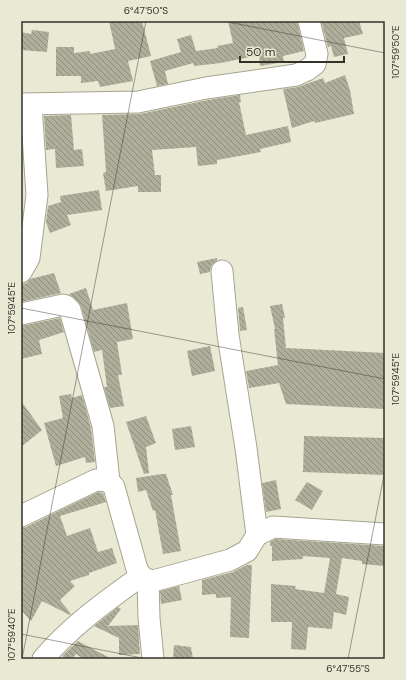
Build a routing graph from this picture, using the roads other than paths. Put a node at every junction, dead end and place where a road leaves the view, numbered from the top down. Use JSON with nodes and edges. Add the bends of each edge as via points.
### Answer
{"nodes":[{"id":1,"x":309,"y":21,"type":"edge"},
{"id":2,"x":26,"y":105,"type":"edge"},
{"id":3,"x":222,"y":271,"type":"dead end"},
{"id":4,"x":21,"y":272,"type":"edge"},
{"id":5,"x":21,"y":314,"type":"edge"},
{"id":6,"x":109,"y":481,"type":"junction"},
{"id":7,"x":21,"y":516,"type":"edge"},
{"id":8,"x":385,"y":534,"type":"edge"},
{"id":9,"x":257,"y":535,"type":"junction"},
{"id":10,"x":144,"y":578,"type":"junction"},
{"id":11,"x":43,"y":659,"type":"edge"},
{"id":12,"x":153,"y":659,"type":"edge"}],
"edges":[{"from":1,"to":2,"type":"street","via":[[317,54],[315,64],[308,70],[296,74],[138,102]]},
{"from":2,"to":4,"type":"street","via":[[37,195],[29,258]]},
{"from":3,"to":9,"type":"street","via":[[228,335]]},
{"from":5,"to":6,"type":"street","via":[[63,305],[70,310],[103,426]]},
{"from":6,"to":7,"type":"street","via":[[96,480]]},
{"from":6,"to":10,"type":"street","via":[[114,486],[137,569]]},
{"from":8,"to":9,"type":"street","via":[[272,527]]},
{"from":9,"to":10,"type":"street","via":[[247,551],[230,560],[154,581]]},
{"from":10,"to":11,"type":"street","via":[[93,611]]},
{"from":10,"to":12,"type":"street"}]}
